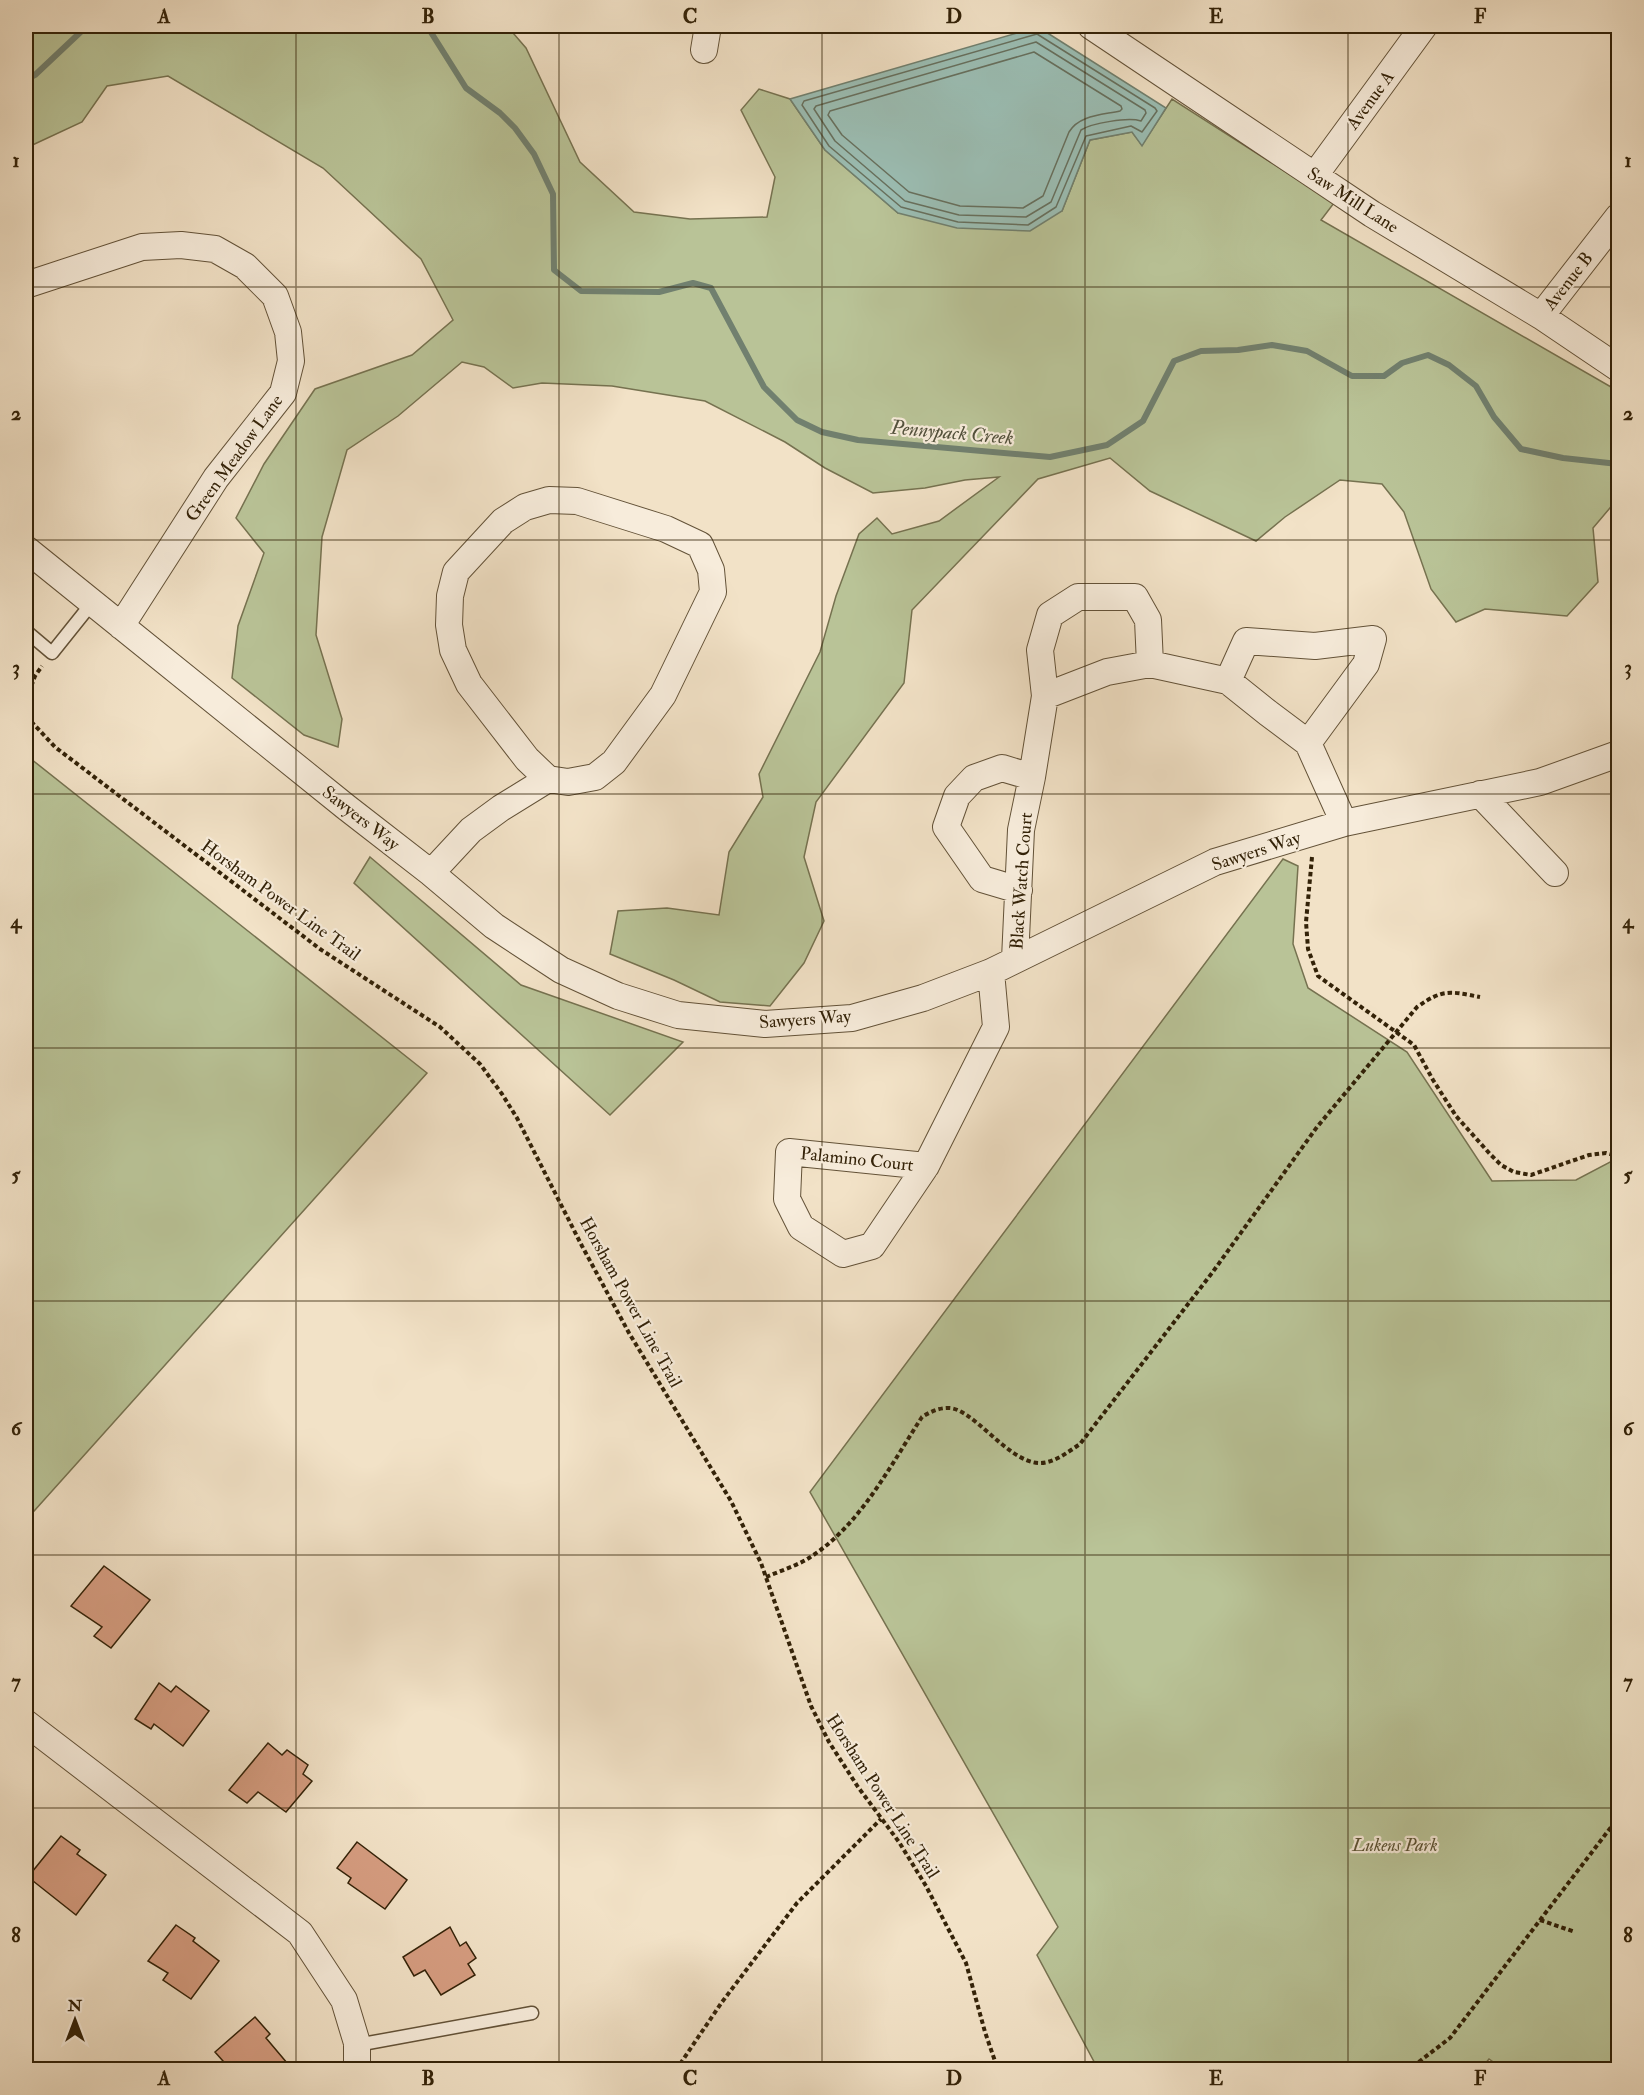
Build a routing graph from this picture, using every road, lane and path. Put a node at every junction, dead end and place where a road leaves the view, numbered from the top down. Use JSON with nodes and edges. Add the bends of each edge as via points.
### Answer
{"nodes":[{"id":1,"x":708,"y":26,"type":"edge"},
{"id":2,"x":1091,"y":26,"type":"edge"},
{"id":3,"x":1424,"y":26,"type":"edge"},
{"id":4,"x":704,"y":50,"type":"dead end"},
{"id":5,"x":1315,"y":176,"type":"junction"},
{"id":6,"x":1618,"y":218,"type":"edge"},
{"id":7,"x":26,"y":285,"type":"edge"},
{"id":8,"x":1541,"y":316,"type":"junction"},
{"id":9,"x":1618,"y":368,"type":"edge"},
{"id":10,"x":26,"y":549,"type":"edge"},
{"id":11,"x":92,"y":603,"type":"junction"},
{"id":12,"x":121,"y":626,"type":"junction"},
{"id":13,"x":26,"y":631,"type":"edge"},
{"id":14,"x":52,"y":653,"type":"junction"},
{"id":15,"x":1150,"y":664,"type":"junction"},
{"id":16,"x":1228,"y":681,"type":"junction"},
{"id":17,"x":1045,"y":696,"type":"junction"},
{"id":18,"x":26,"y":700,"type":"edge"},
{"id":19,"x":26,"y":716,"type":"edge"},
{"id":20,"x":1308,"y":743,"type":"junction"},
{"id":21,"x":1618,"y":754,"type":"edge"},
{"id":22,"x":1032,"y":777,"type":"junction"},
{"id":23,"x":548,"y":779,"type":"junction"},
{"id":24,"x":1480,"y":794,"type":"junction"},
{"id":25,"x":1344,"y":823,"type":"junction"},
{"id":26,"x":1314,"y":832,"type":"junction"},
{"id":27,"x":431,"y":873,"type":"junction"},
{"id":28,"x":1555,"y":873,"type":"dead end"},
{"id":29,"x":1019,"y":890,"type":"junction"},
{"id":30,"x":1015,"y":959,"type":"junction"},
{"id":31,"x":991,"y":972,"type":"junction"},
{"id":32,"x":1480,"y":997,"type":"dead end"},
{"id":33,"x":1396,"y":1032,"type":"junction"},
{"id":34,"x":1618,"y":1156,"type":"edge"},
{"id":35,"x":926,"y":1167,"type":"junction"},
{"id":36,"x":766,"y":1577,"type":"junction"},
{"id":37,"x":26,"y":1723,"type":"edge"},
{"id":38,"x":1618,"y":1818,"type":"edge"},
{"id":39,"x":882,"y":1819,"type":"junction"},
{"id":40,"x":1540,"y":1920,"type":"junction"},
{"id":41,"x":1575,"y":1932,"type":"dead end"},
{"id":42,"x":532,"y":2013,"type":"dead end"},
{"id":43,"x":357,"y":2057,"type":"edge"},
{"id":44,"x":676,"y":2070,"type":"edge"},
{"id":45,"x":998,"y":2070,"type":"edge"},
{"id":46,"x":1406,"y":2070,"type":"edge"}],
"edges":[{"from":1,"to":4,"type":"street"},
{"from":2,"to":5,"type":"street","name":"Saw Mill Lane"},
{"from":3,"to":5,"type":"street","name":"Avenue A"},
{"from":5,"to":8,"type":"street","name":"Saw Mill Lane"},
{"from":6,"to":8,"type":"street","name":"Avenue B"},
{"from":7,"to":12,"type":"street","name":"Green Meadow Lane","via":[[142,247],[181,245],[215,249],[245,266],[275,296],[288,332],[291,361],[283,393],[216,478]]},
{"from":8,"to":9,"type":"street","name":"Saw Mill Lane"},
{"from":10,"to":11,"type":"street","name":"Sawyers Way"},
{"from":11,"to":12,"type":"street","name":"Sawyers Way"},
{"from":11,"to":14,"type":"lane"},
{"from":12,"to":27,"type":"street","name":"Sawyers Way"},
{"from":13,"to":14,"type":"lane"},
{"from":14,"to":18,"type":"path","via":[[35,676]]},
{"from":15,"to":16,"type":"street"},
{"from":15,"to":17,"type":"street","via":[[1107,672]]},
{"from":15,"to":17,"type":"street","name":"Black Watch Court","via":[[1148,620],[1135,597],[1078,597],[1050,615],[1040,650]]},
{"from":16,"to":20,"type":"street"},
{"from":16,"to":20,"type":"street","via":[[1246,642],[1316,646],[1373,639],[1366,664]]},
{"from":17,"to":22,"type":"street","name":"Black Watch Court"},
{"from":19,"to":36,"type":"path","name":"Horsham Power Line Trail","via":[[55,747],[188,849],[320,949],[440,1027],[480,1064],[518,1118],[629,1333],[731,1501]]},
{"from":20,"to":25,"type":"street"},
{"from":21,"to":24,"type":"street","name":"Sawyers Way","via":[[1540,782]]},
{"from":22,"to":29,"type":"street","name":"Black Watch Court","via":[[1021,830]]},
{"from":22,"to":29,"type":"street","via":[[1002,768],[974,778],[957,796],[946,827],[982,879]]},
{"from":23,"to":23,"type":"street","via":[[568,782],[594,777],[614,762],[663,695],[713,592],[711,570],[700,545],[666,529],[577,501],[549,500],[525,507],[503,522],[456,572],[450,596],[448,625],[453,650],[469,684],[527,759]]},
{"from":23,"to":27,"type":"street","via":[[471,830]]},
{"from":24,"to":25,"type":"street","name":"Sawyers Way"},
{"from":24,"to":28,"type":"street"},
{"from":25,"to":26,"type":"street","name":"Sawyers Way"},
{"from":26,"to":30,"type":"street","name":"Sawyers Way","via":[[1215,862]]},
{"from":26,"to":33,"type":"path","via":[[1306,922],[1308,949],[1318,976]]},
{"from":27,"to":31,"type":"street","name":"Sawyers Way","via":[[494,926],[561,970],[618,996],[678,1015],[765,1024],[852,1018],[922,998]]},
{"from":29,"to":30,"type":"street","name":"Black Watch Court"},
{"from":30,"to":31,"type":"street","name":"Sawyers Way"},
{"from":31,"to":35,"type":"street","name":"Palamino Court","via":[[996,1027]]},
{"from":32,"to":33,"type":"path","via":[[1450,991],[1433,996],[1417,1007]]},
{"from":33,"to":34,"type":"path","via":[[1414,1046],[1456,1116],[1501,1165],[1531,1175],[1589,1155]]},
{"from":33,"to":36,"type":"path","via":[[1317,1127],[1212,1274],[1080,1444],[1060,1457],[1037,1463],[1010,1450],[961,1411],[950,1407],[937,1409],[922,1417],[855,1517],[830,1543],[807,1559]]},
{"from":35,"to":35,"type":"street","name":"Palamino Court","via":[[872,1246],[843,1254],[801,1227],[787,1199],[789,1152]]},
{"from":36,"to":39,"type":"path","name":"Horsham Power Line Trail","via":[[811,1706],[829,1742]]},
{"from":37,"to":43,"type":"street","via":[[300,1932],[344,2000]]},
{"from":38,"to":40,"type":"path"},
{"from":39,"to":44,"type":"path","via":[[797,1903]]},
{"from":39,"to":45,"type":"path","name":"Horsham Power Line Trail","via":[[926,1886],[966,1963]]},
{"from":40,"to":41,"type":"path"},
{"from":40,"to":46,"type":"path","via":[[1450,2038]]},
{"from":42,"to":43,"type":"lane"}]}
